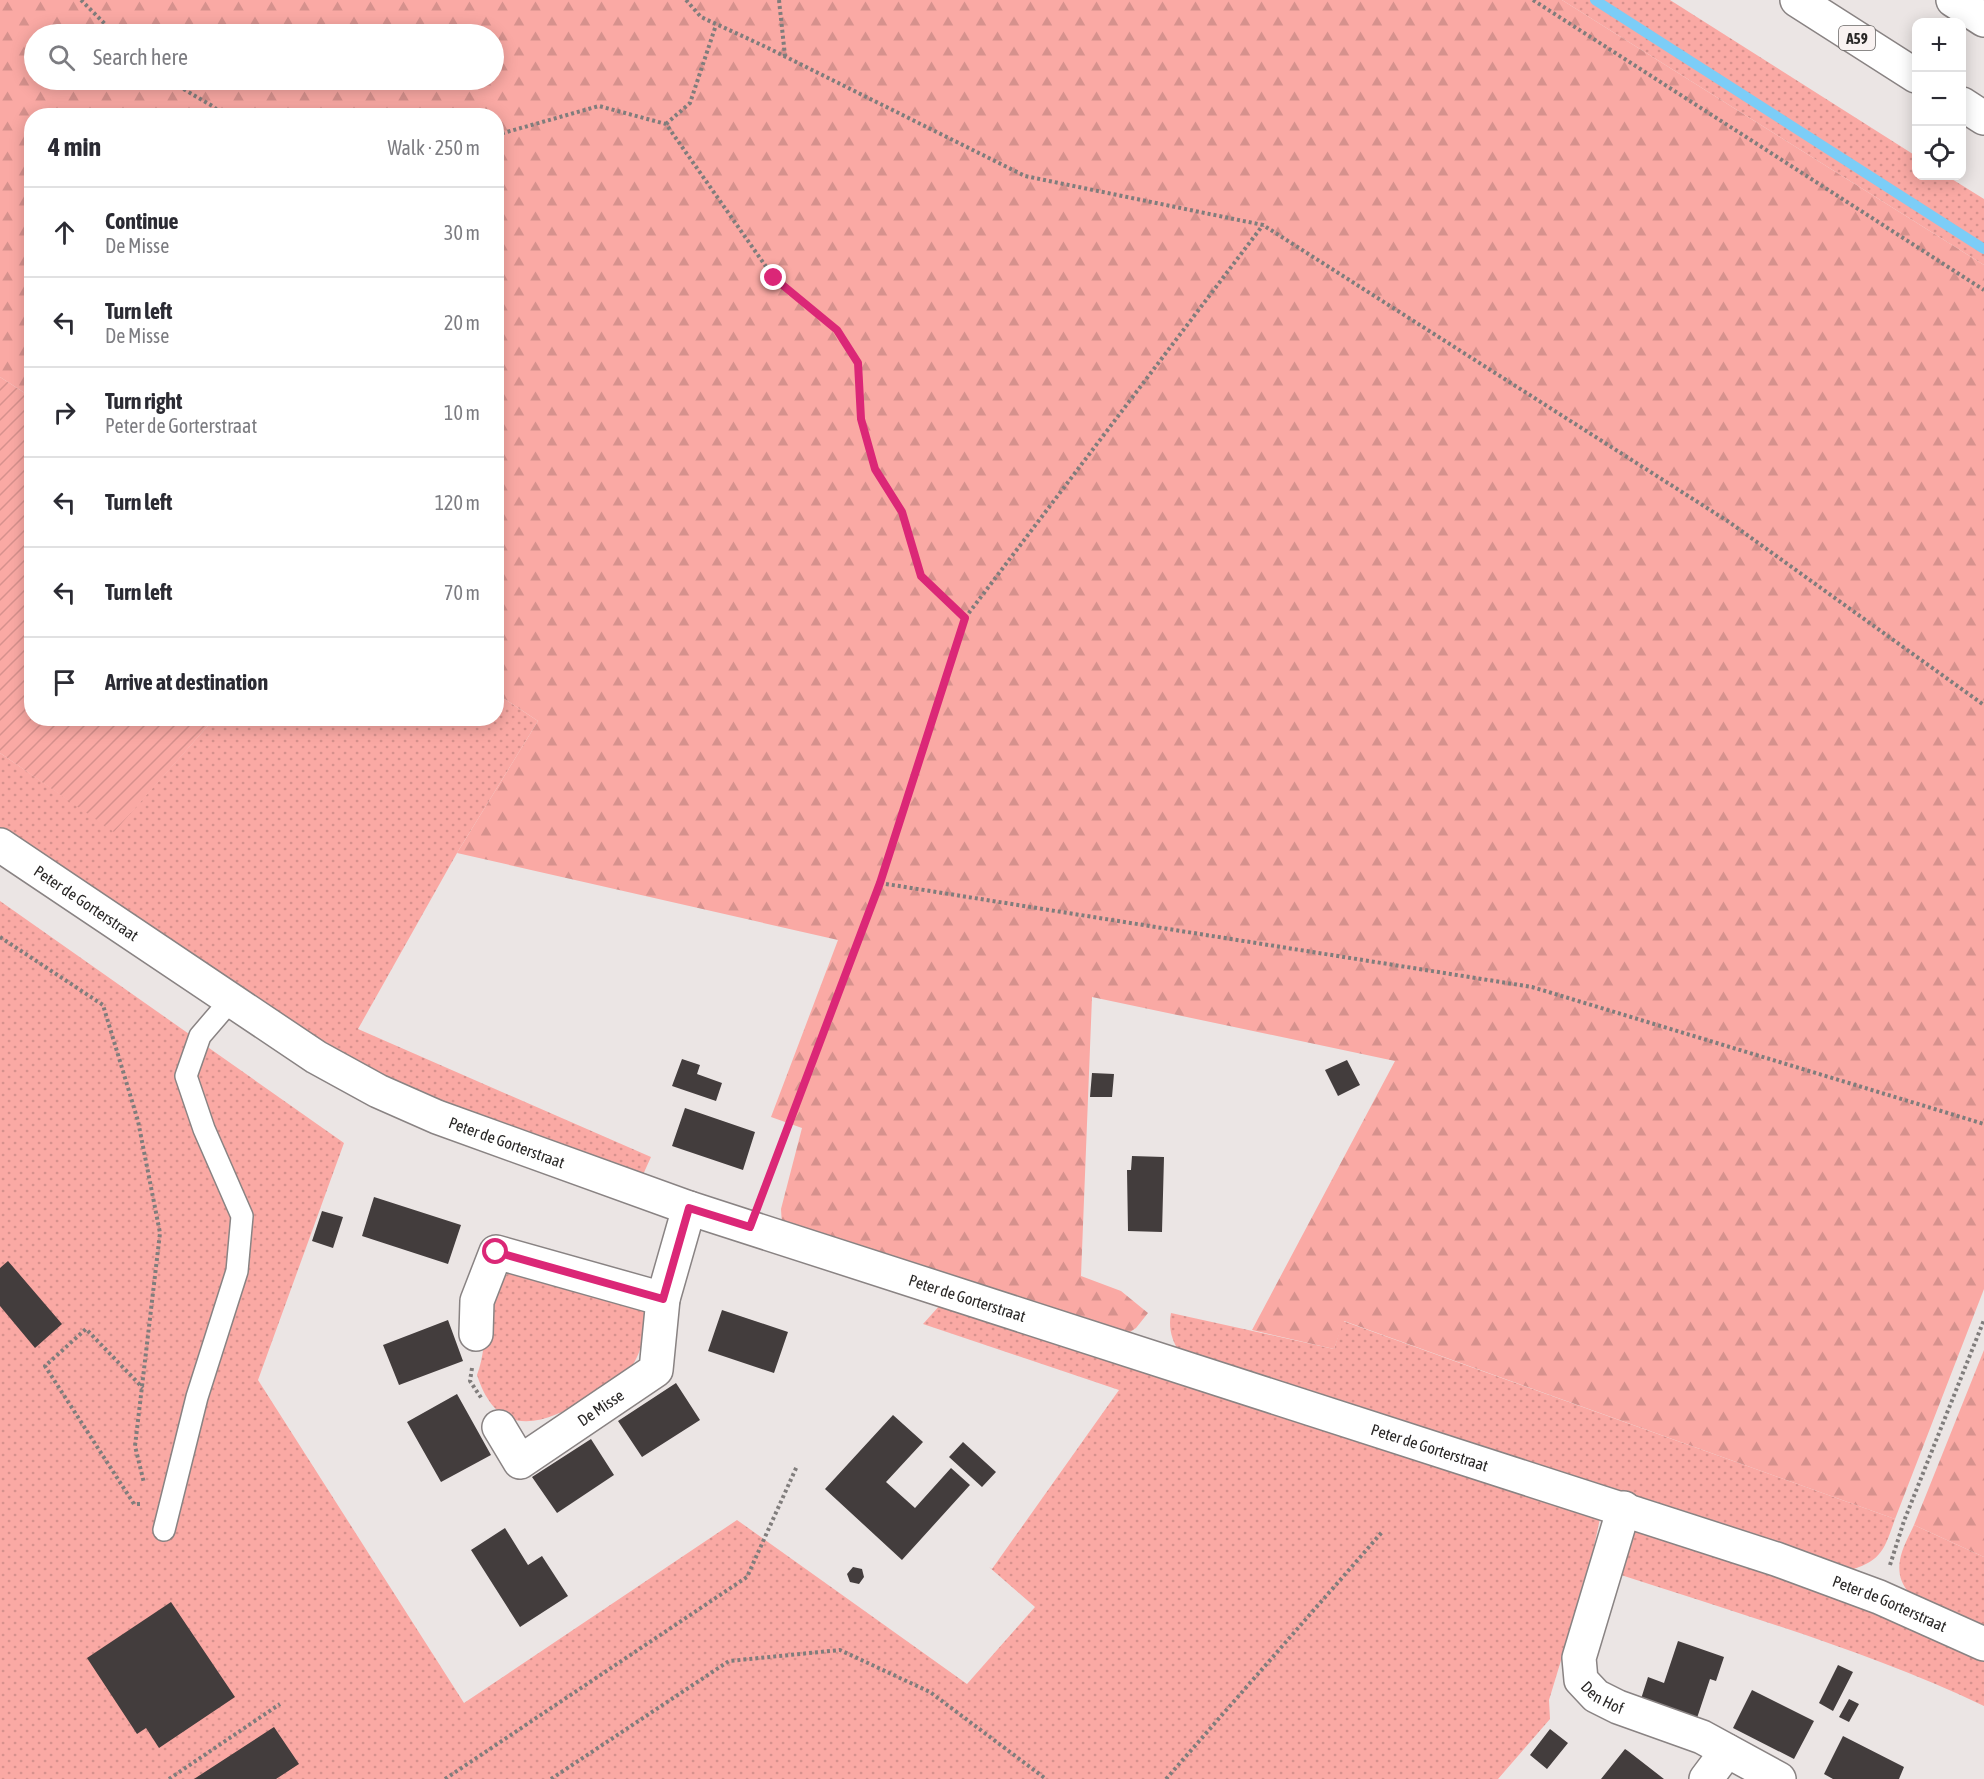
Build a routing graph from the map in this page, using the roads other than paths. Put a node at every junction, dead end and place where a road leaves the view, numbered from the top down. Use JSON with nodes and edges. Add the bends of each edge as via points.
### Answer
{"nodes":[{"id":1,"x":1797,"y":0,"type":"edge"},
{"id":2,"x":1953,"y":0,"type":"edge"},
{"id":3,"x":1984,"y":20,"type":"edge"},
{"id":4,"x":1912,"y":73,"type":"edge"},
{"id":5,"x":1966,"y":107,"type":"edge"},
{"id":6,"x":1984,"y":118,"type":"edge"},
{"id":7,"x":0,"y":845,"type":"edge"},
{"id":8,"x":230,"y":1001,"type":"junction"},
{"id":9,"x":689,"y":1208,"type":"junction"},
{"id":10,"x":663,"y":1299,"type":"junction"},
{"id":11,"x":476,"y":1334,"type":"road end"},
{"id":12,"x":498,"y":1427,"type":"road end"},
{"id":13,"x":1624,"y":1508,"type":"junction"},
{"id":14,"x":164,"y":1530,"type":"road end"},
{"id":15,"x":1984,"y":1644,"type":"edge"},
{"id":16,"x":1726,"y":1751,"type":"junction"},
{"id":17,"x":1706,"y":1779,"type":"edge"},
{"id":18,"x":1779,"y":1779,"type":"edge"}],
"edges":[{"from":1,"to":4,"type":"main road","number":"A59"},
{"from":2,"to":3,"type":"main road"},
{"from":5,"to":6,"type":"main road"},
{"from":7,"to":8,"type":"main road","name":"Peter de Gorterstraat"},
{"from":8,"to":9,"type":"main road","name":"Peter de Gorterstraat","via":[[316,1057],[378,1091],[436,1117]]},
{"from":8,"to":14,"type":"lane","via":[[200,1036],[186,1076],[242,1216],[237,1272],[197,1397]]},
{"from":9,"to":10,"type":"main road","name":"De Misse"},
{"from":9,"to":13,"type":"main road","name":"Peter de Gorterstraat"},
{"from":10,"to":11,"type":"main road","via":[[496,1252],[477,1301]]},
{"from":10,"to":12,"type":"main road","name":"De Misse","via":[[656,1370],[520,1462]]},
{"from":13,"to":15,"type":"main road","name":"Peter de Gorterstraat","via":[[1879,1597]]},
{"from":13,"to":16,"type":"main road","name":"Den Hof","via":[[1578,1658],[1581,1680],[1596,1696],[1618,1707],[1702,1737]]},
{"from":16,"to":17,"type":"main road"},
{"from":16,"to":18,"type":"main road","name":"Den Hof"}]}
